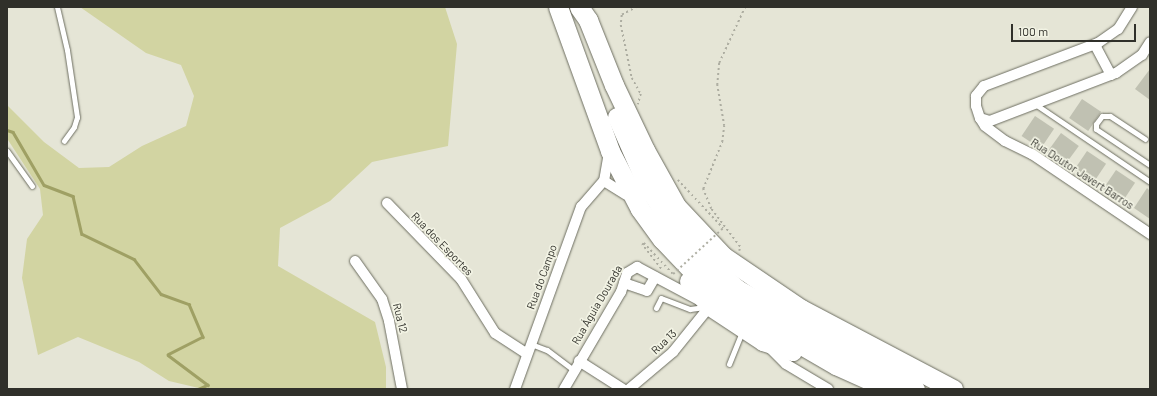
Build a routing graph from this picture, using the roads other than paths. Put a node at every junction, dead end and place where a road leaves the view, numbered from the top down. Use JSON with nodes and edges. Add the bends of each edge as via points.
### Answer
{"nodes":[{"id":1,"x":57,"y":7,"type":"edge"},
{"id":2,"x":558,"y":7,"type":"edge"},
{"id":3,"x":578,"y":7,"type":"edge"},
{"id":4,"x":1132,"y":7,"type":"edge"},
{"id":5,"x":1150,"y":42,"type":"edge"},
{"id":6,"x":1095,"y":45,"type":"junction"},
{"id":7,"x":1111,"y":75,"type":"junction"},
{"id":8,"x":1034,"y":103,"type":"junction"},
{"id":9,"x":1003,"y":116,"type":"junction"},
{"id":10,"x":980,"y":118,"type":"junction"},
{"id":11,"x":1145,"y":139,"type":"dead end"},
{"id":12,"x":64,"y":141,"type":"dead end"},
{"id":13,"x":1020,"y":148,"type":"junction"},
{"id":14,"x":7,"y":151,"type":"edge"},
{"id":15,"x":610,"y":151,"type":"junction"},
{"id":16,"x":1150,"y":165,"type":"edge"},
{"id":17,"x":620,"y":171,"type":"junction"},
{"id":18,"x":604,"y":181,"type":"junction"},
{"id":19,"x":1150,"y":182,"type":"edge"},
{"id":20,"x":32,"y":186,"type":"dead end"},
{"id":21,"x":626,"y":195,"type":"junction"},
{"id":22,"x":386,"y":203,"type":"dead end"},
{"id":23,"x":1150,"y":234,"type":"edge"},
{"id":24,"x":356,"y":261,"type":"dead end"},
{"id":25,"x":655,"y":277,"type":"junction"},
{"id":26,"x":624,"y":283,"type":"junction"},
{"id":27,"x":710,"y":306,"type":"junction"},
{"id":28,"x":656,"y":308,"type":"dead end"},
{"id":29,"x":744,"y":328,"type":"junction"},
{"id":30,"x":763,"y":341,"type":"junction"},
{"id":31,"x":531,"y":344,"type":"junction"},
{"id":32,"x":527,"y":354,"type":"junction"},
{"id":33,"x":729,"y":364,"type":"dead end"},
{"id":34,"x":836,"y":365,"type":"junction"},
{"id":35,"x":577,"y":366,"type":"junction"},
{"id":36,"x":885,"y":388,"type":"edge"},
{"id":37,"x":402,"y":389,"type":"edge"},
{"id":38,"x":515,"y":389,"type":"edge"},
{"id":39,"x":564,"y":389,"type":"edge"},
{"id":40,"x":623,"y":389,"type":"edge"},
{"id":41,"x":629,"y":389,"type":"edge"},
{"id":42,"x":828,"y":389,"type":"edge"},
{"id":43,"x":915,"y":389,"type":"edge"},
{"id":44,"x":953,"y":389,"type":"edge"}],
"edges":[{"from":1,"to":12,"type":"lane","via":[[67,50],[77,117],[74,127]]},
{"from":2,"to":15,"type":"highway"},
{"from":3,"to":43,"type":"highway","via":[[628,146],[648,187],[672,224],[702,258],[737,289]]},
{"from":3,"to":44,"type":"highway","via":[[588,20],[627,112],[676,206],[709,236],[736,267],[801,309]]},
{"from":4,"to":6,"type":"street","via":[[1118,29]]},
{"from":5,"to":7,"type":"street","via":[[1142,55]]},
{"from":6,"to":7,"type":"street"},
{"from":6,"to":10,"type":"street","via":[[984,86],[976,96]]},
{"from":7,"to":8,"type":"street"},
{"from":8,"to":9,"type":"street"},
{"from":8,"to":19,"type":"lane"},
{"from":9,"to":10,"type":"street","via":[[990,121]]},
{"from":9,"to":13,"type":"street","name":"Rua Doutor Javert Barros","via":[[998,122],[1000,131]]},
{"from":10,"to":13,"type":"street","name":"Rua Doutor Javert Barros","via":[[991,130]]},
{"from":11,"to":16,"type":"lane","via":[[1110,116],[1102,116],[1096,124],[1096,130]]},
{"from":13,"to":23,"type":"street","name":"Rua Doutor Javert Barros"},
{"from":14,"to":20,"type":"lane"},
{"from":15,"to":17,"type":"highway"},
{"from":15,"to":18,"type":"street"},
{"from":17,"to":21,"type":"highway"},
{"from":17,"to":34,"type":"highway","via":[[640,209],[662,239],[698,277],[761,324]]},
{"from":18,"to":21,"type":"street"},
{"from":18,"to":31,"type":"street","name":"Rua do Campo","via":[[581,207]]},
{"from":21,"to":27,"type":"highway","via":[[638,222]]},
{"from":22,"to":32,"type":"street","name":"Rua dos Esportes","via":[[461,279],[495,333]]},
{"from":24,"to":37,"type":"street","name":"Rua 12","via":[[382,299],[389,321]]},
{"from":25,"to":26,"type":"street","via":[[647,291]]},
{"from":25,"to":26,"type":"street","name":"Rua Águia Dourada","via":[[637,267],[631,269]]},
{"from":25,"to":27,"type":"street","name":"Rua Águia Dourada"},
{"from":26,"to":35,"type":"street","name":"Rua Águia Dourada"},
{"from":27,"to":28,"type":"lane","via":[[690,309],[661,298]]},
{"from":27,"to":29,"type":"highway"},
{"from":27,"to":41,"type":"street","name":"Rua 13","via":[[673,352]]},
{"from":29,"to":30,"type":"highway"},
{"from":29,"to":33,"type":"lane"},
{"from":30,"to":34,"type":"highway"},
{"from":30,"to":42,"type":"street","via":[[786,364]]},
{"from":31,"to":32,"type":"street","name":"Rua do Campo"},
{"from":31,"to":35,"type":"lane"},
{"from":32,"to":38,"type":"street","name":"Rua do Campo"},
{"from":34,"to":36,"type":"highway"},
{"from":35,"to":39,"type":"street","name":"Rua Águia Dourada"},
{"from":35,"to":40,"type":"street"}]}
